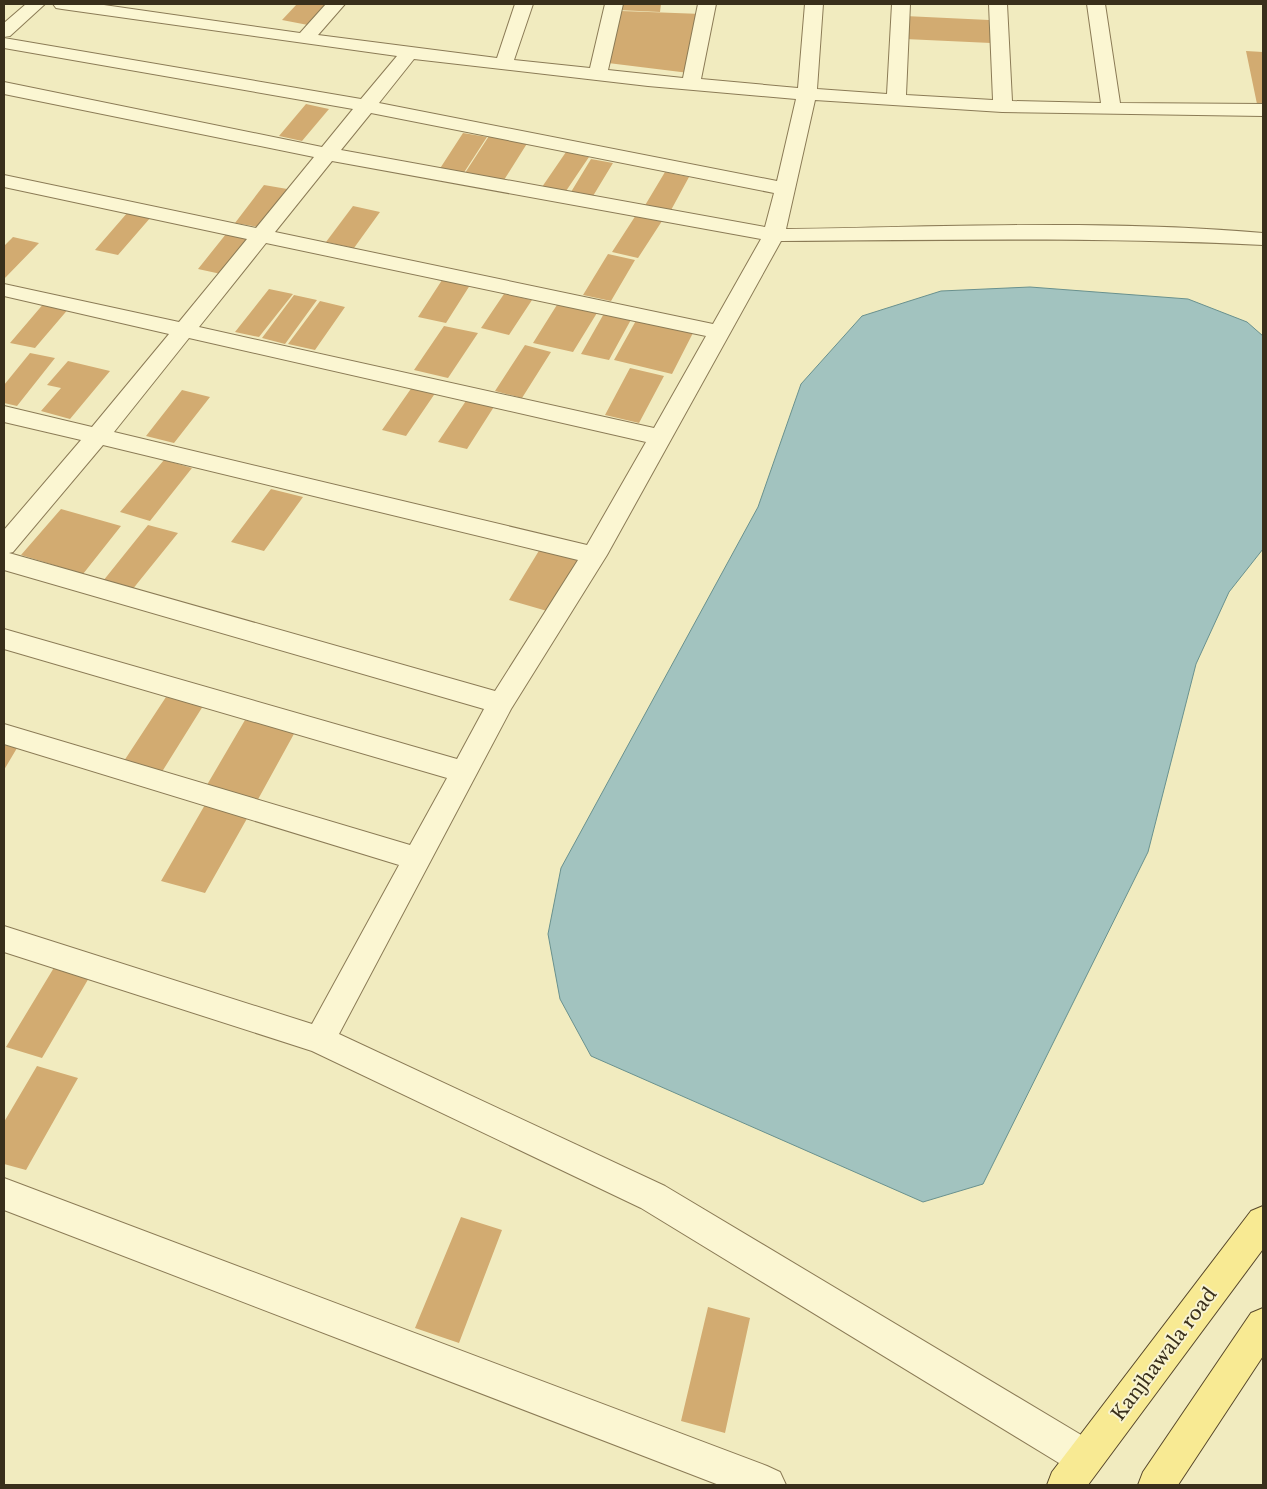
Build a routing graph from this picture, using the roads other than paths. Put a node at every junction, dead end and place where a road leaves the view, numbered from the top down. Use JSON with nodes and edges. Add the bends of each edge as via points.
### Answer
{"nodes":[{"id":1,"x":36,"y":4,"type":"edge"},
{"id":2,"x":62,"y":4,"type":"edge"},
{"id":3,"x":336,"y":4,"type":"edge"},
{"id":4,"x":524,"y":4,"type":"edge"},
{"id":5,"x":614,"y":4,"type":"edge"},
{"id":6,"x":707,"y":4,"type":"edge"},
{"id":7,"x":814,"y":4,"type":"edge"},
{"id":8,"x":901,"y":4,"type":"edge"},
{"id":9,"x":998,"y":4,"type":"edge"},
{"id":10,"x":1096,"y":4,"type":"edge"},
{"id":11,"x":4,"y":32,"type":"edge"},
{"id":12,"x":306,"y":38,"type":"junction"},
{"id":13,"x":4,"y":43,"type":"edge"},
{"id":14,"x":410,"y":52,"type":"junction"},
{"id":15,"x":504,"y":63,"type":"junction"},
{"id":16,"x":598,"y":74,"type":"junction"},
{"id":17,"x":690,"y":84,"type":"junction"},
{"id":18,"x":4,"y":88,"type":"edge"},
{"id":19,"x":807,"y":94,"type":"junction"},
{"id":20,"x":896,"y":99,"type":"junction"},
{"id":21,"x":367,"y":106,"type":"junction"},
{"id":22,"x":1003,"y":106,"type":"junction"},
{"id":23,"x":1111,"y":108,"type":"junction"},
{"id":24,"x":1263,"y":110,"type":"edge"},
{"id":25,"x":328,"y":154,"type":"junction"},
{"id":26,"x":4,"y":181,"type":"edge"},
{"id":27,"x":785,"y":189,"type":"junction"},
{"id":28,"x":774,"y":234,"type":"junction"},
{"id":29,"x":262,"y":235,"type":"junction"},
{"id":30,"x":1263,"y":239,"type":"edge"},
{"id":31,"x":4,"y":290,"type":"edge"},
{"id":32,"x":184,"y":330,"type":"junction"},
{"id":33,"x":720,"y":332,"type":"junction"},
{"id":34,"x":4,"y":414,"type":"edge"},
{"id":35,"x":98,"y":436,"type":"junction"},
{"id":36,"x":660,"y":437,"type":"junction"},
{"id":37,"x":4,"y":546,"type":"edge"},
{"id":38,"x":594,"y":555,"type":"junction"},
{"id":39,"x":4,"y":561,"type":"edge"},
{"id":40,"x":4,"y":639,"type":"edge"},
{"id":41,"x":501,"y":703,"type":"junction"},
{"id":42,"x":4,"y":734,"type":"edge"},
{"id":43,"x":465,"y":772,"type":"junction"},
{"id":44,"x":418,"y":859,"type":"junction"},
{"id":45,"x":4,"y":939,"type":"edge"},
{"id":46,"x":320,"y":1040,"type":"junction"},
{"id":47,"x":4,"y":1194,"type":"edge"},
{"id":48,"x":1263,"y":1222,"type":"edge"},
{"id":49,"x":1263,"y":1325,"type":"edge"},
{"id":50,"x":1086,"y":1458,"type":"junction"},
{"id":51,"x":767,"y":1485,"type":"edge"},
{"id":52,"x":1065,"y":1485,"type":"edge"},
{"id":53,"x":1156,"y":1485,"type":"edge"}],
"edges":[{"from":1,"to":11,"type":"street"},
{"from":2,"to":12,"type":"street"},
{"from":3,"to":12,"type":"street"},
{"from":4,"to":15,"type":"street"},
{"from":5,"to":16,"type":"street"},
{"from":6,"to":17,"type":"street"},
{"from":7,"to":19,"type":"street"},
{"from":8,"to":20,"type":"street"},
{"from":9,"to":22,"type":"street"},
{"from":10,"to":23,"type":"street"},
{"from":12,"to":14,"type":"street"},
{"from":13,"to":21,"type":"street"},
{"from":14,"to":15,"type":"street"},
{"from":14,"to":21,"type":"street"},
{"from":15,"to":16,"type":"street"},
{"from":16,"to":17,"type":"street"},
{"from":17,"to":19,"type":"street"},
{"from":18,"to":25,"type":"street"},
{"from":19,"to":20,"type":"street"},
{"from":19,"to":27,"type":"street"},
{"from":20,"to":22,"type":"street"},
{"from":21,"to":25,"type":"street"},
{"from":21,"to":27,"type":"street"},
{"from":22,"to":23,"type":"street"},
{"from":23,"to":24,"type":"street"},
{"from":25,"to":28,"type":"street"},
{"from":25,"to":29,"type":"street"},
{"from":26,"to":29,"type":"street"},
{"from":27,"to":28,"type":"street"},
{"from":28,"to":30,"type":"street","via":[[1084,232]]},
{"from":28,"to":33,"type":"street"},
{"from":29,"to":32,"type":"street"},
{"from":29,"to":33,"type":"street"},
{"from":31,"to":32,"type":"street"},
{"from":32,"to":35,"type":"street"},
{"from":32,"to":36,"type":"street"},
{"from":33,"to":36,"type":"street"},
{"from":34,"to":35,"type":"street"},
{"from":35,"to":37,"type":"street"},
{"from":35,"to":38,"type":"street"},
{"from":36,"to":38,"type":"street"},
{"from":38,"to":41,"type":"street"},
{"from":39,"to":41,"type":"street"},
{"from":40,"to":43,"type":"street"},
{"from":41,"to":43,"type":"street"},
{"from":42,"to":44,"type":"street"},
{"from":43,"to":44,"type":"street"},
{"from":44,"to":46,"type":"street"},
{"from":45,"to":46,"type":"street"},
{"from":46,"to":50,"type":"street","via":[[653,1197]]},
{"from":47,"to":51,"type":"street"},
{"from":48,"to":50,"type":"main road","name":"Kanjhawala road"},
{"from":49,"to":53,"type":"main road"},
{"from":50,"to":52,"type":"main road","name":"Kanjhawala road"}]}
